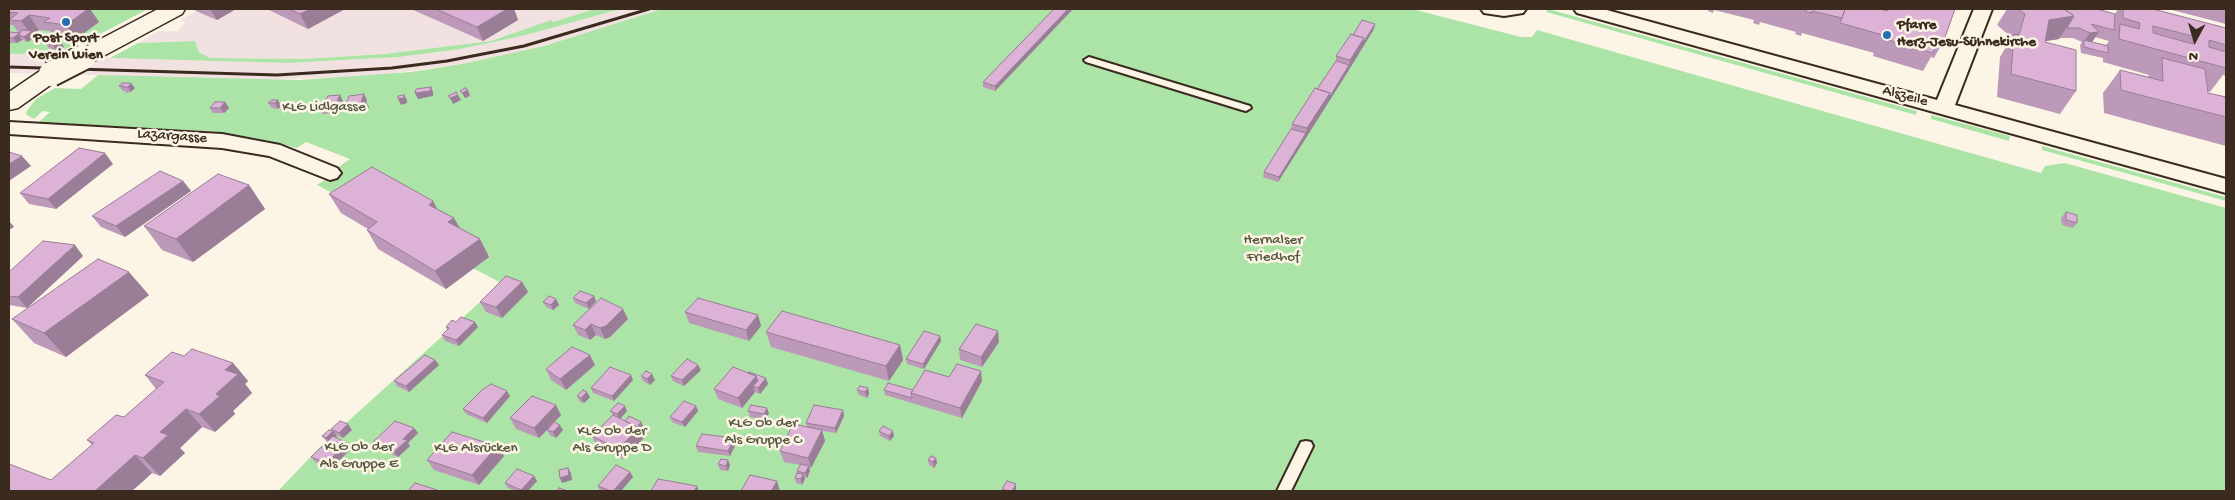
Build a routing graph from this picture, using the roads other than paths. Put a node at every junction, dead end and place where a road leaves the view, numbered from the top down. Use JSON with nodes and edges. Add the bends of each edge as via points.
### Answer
{"nodes":[{"id":1,"x":174,"y":9,"type":"edge"},
{"id":2,"x":1490,"y":9,"type":"edge"},
{"id":3,"x":1517,"y":9,"type":"edge"},
{"id":4,"x":1583,"y":9,"type":"edge"},
{"id":5,"x":1983,"y":9,"type":"edge"},
{"id":6,"x":2110,"y":9,"type":"edge"},
{"id":7,"x":2159,"y":21,"type":"edge"},
{"id":8,"x":1090,"y":60,"type":"dead end"},
{"id":9,"x":50,"y":75,"type":"junction"},
{"id":10,"x":9,"y":91,"type":"edge"},
{"id":11,"x":9,"y":103,"type":"edge"},
{"id":12,"x":1246,"y":108,"type":"dead end"},
{"id":13,"x":1944,"y":108,"type":"junction"},
{"id":14,"x":9,"y":128,"type":"edge"},
{"id":15,"x":330,"y":173,"type":"dead end"},
{"id":16,"x":2226,"y":186,"type":"edge"},
{"id":17,"x":1306,"y":446,"type":"dead end"},
{"id":18,"x":1284,"y":491,"type":"edge"}],
"edges":[{"from":1,"to":9,"type":"main road","bridge":true},
{"from":2,"to":3,"type":"street"},
{"from":4,"to":13,"type":"street","name":"Alszeile"},
{"from":5,"to":13,"type":"street"},
{"from":6,"to":7,"type":"street"},
{"from":8,"to":12,"type":"lane"},
{"from":9,"to":10,"type":"main road"},
{"from":9,"to":11,"type":"main road"},
{"from":13,"to":16,"type":"street","name":"Alszeile"},
{"from":14,"to":15,"type":"street","name":"Lazargasse","via":[[222,141],[273,150]]},
{"from":17,"to":18,"type":"lane"}]}
